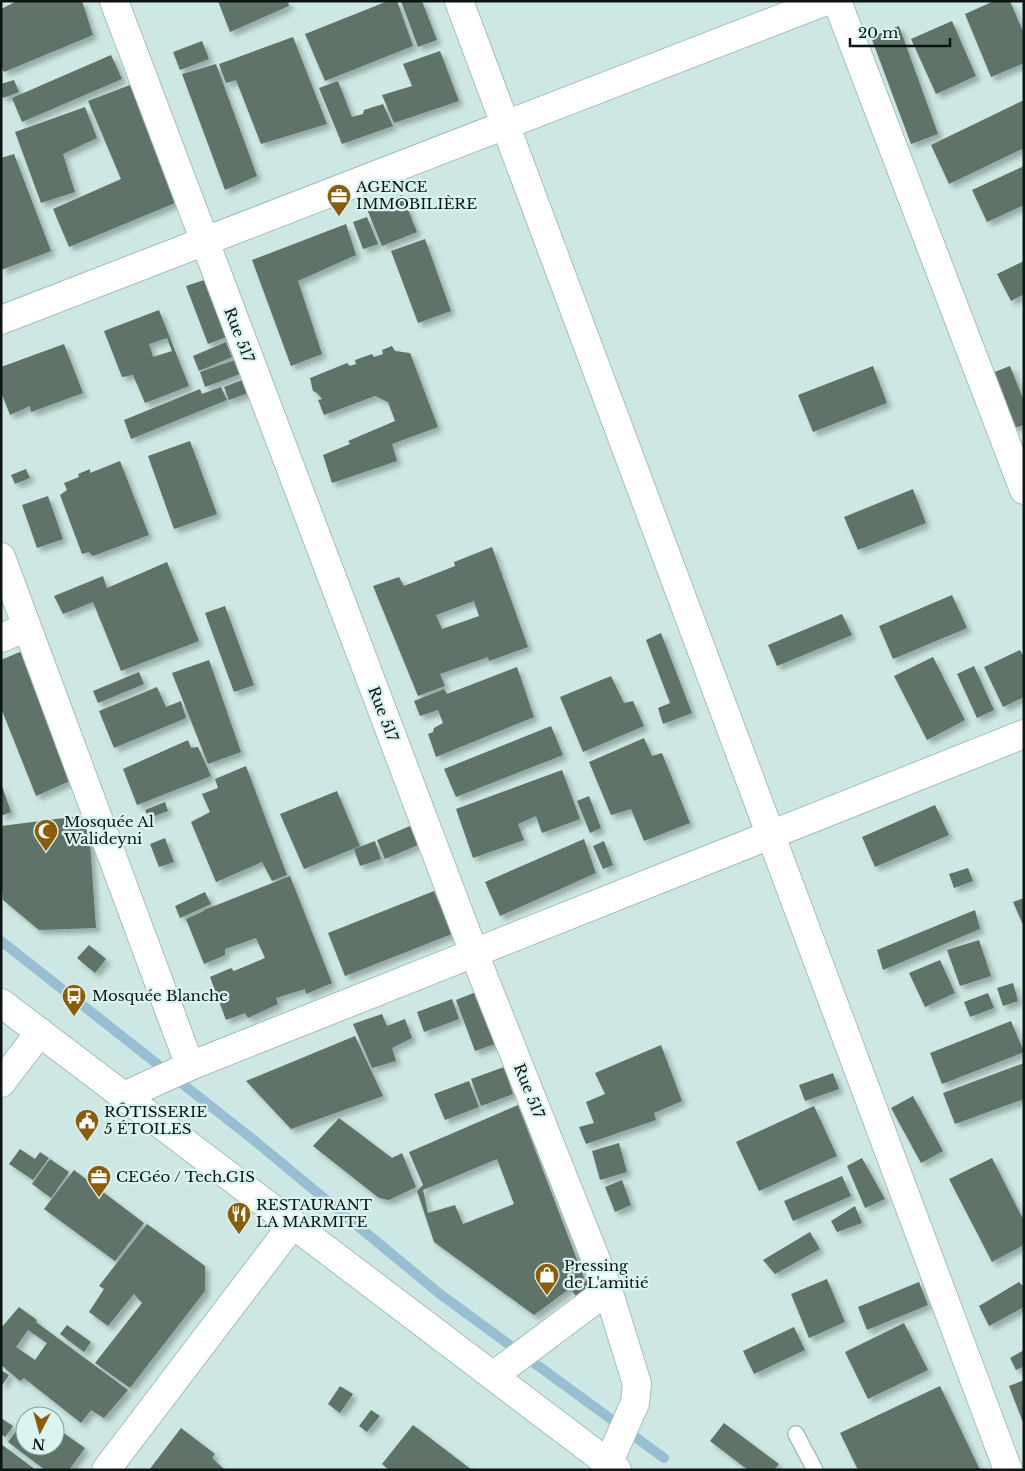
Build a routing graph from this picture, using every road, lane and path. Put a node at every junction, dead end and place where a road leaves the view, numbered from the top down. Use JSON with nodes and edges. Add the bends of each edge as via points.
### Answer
{"nodes":[{"id":1,"x":114,"y":1,"type":"edge"},
{"id":2,"x":459,"y":1,"type":"edge"},
{"id":3,"x":826,"y":1,"type":"edge"},
{"id":4,"x":837,"y":1,"type":"edge"},
{"id":5,"x":505,"y":126,"type":"junction"},
{"id":6,"x":204,"y":242,"type":"junction"},
{"id":7,"x":1,"y":320,"type":"edge"},
{"id":8,"x":1024,"y":490,"type":"edge"},
{"id":9,"x":1,"y":557,"type":"edge"},
{"id":10,"x":27,"y":627,"type":"junction"},
{"id":11,"x":1,"y":638,"type":"edge"},
{"id":12,"x":1024,"y":734,"type":"edge"},
{"id":13,"x":771,"y":834,"type":"junction"},
{"id":14,"x":474,"y":953,"type":"junction"},
{"id":15,"x":1,"y":1003,"type":"edge"},
{"id":16,"x":40,"y":1032,"type":"junction"},
{"id":17,"x":190,"y":1066,"type":"junction"},
{"id":18,"x":1,"y":1083,"type":"edge"},
{"id":19,"x":124,"y":1096,"type":"junction"},
{"id":20,"x":293,"y":1224,"type":"junction"},
{"id":21,"x":608,"y":1290,"type":"junction"},
{"id":22,"x":493,"y":1376,"type":"junction"},
{"id":23,"x":796,"y":1434,"type":"dead end"},
{"id":24,"x":613,"y":1467,"type":"edge"},
{"id":25,"x":106,"y":1470,"type":"edge"},
{"id":26,"x":815,"y":1470,"type":"edge"},
{"id":27,"x":1008,"y":1470,"type":"edge"}],
"edges":[{"from":1,"to":6,"type":"street","name":"Rue 517"},
{"from":2,"to":5,"type":"street"},
{"from":3,"to":5,"type":"street"},
{"from":4,"to":8,"type":"street"},
{"from":5,"to":6,"type":"street"},
{"from":5,"to":13,"type":"street"},
{"from":6,"to":7,"type":"street"},
{"from":6,"to":14,"type":"street","name":"Rue 517"},
{"from":9,"to":10,"type":"street"},
{"from":10,"to":11,"type":"street"},
{"from":10,"to":17,"type":"street"},
{"from":12,"to":13,"type":"street"},
{"from":13,"to":14,"type":"street"},
{"from":13,"to":27,"type":"street"},
{"from":14,"to":17,"type":"street"},
{"from":14,"to":21,"type":"street","name":"Rue 517"},
{"from":15,"to":16,"type":"street"},
{"from":16,"to":18,"type":"street"},
{"from":16,"to":19,"type":"street"},
{"from":17,"to":19,"type":"street"},
{"from":19,"to":20,"type":"street"},
{"from":20,"to":22,"type":"street"},
{"from":20,"to":25,"type":"street"},
{"from":21,"to":22,"type":"street"},
{"from":21,"to":24,"type":"street","name":"Rue 517","via":[[637,1384],[635,1403]]},
{"from":22,"to":24,"type":"street"},
{"from":23,"to":26,"type":"lane"}]}
